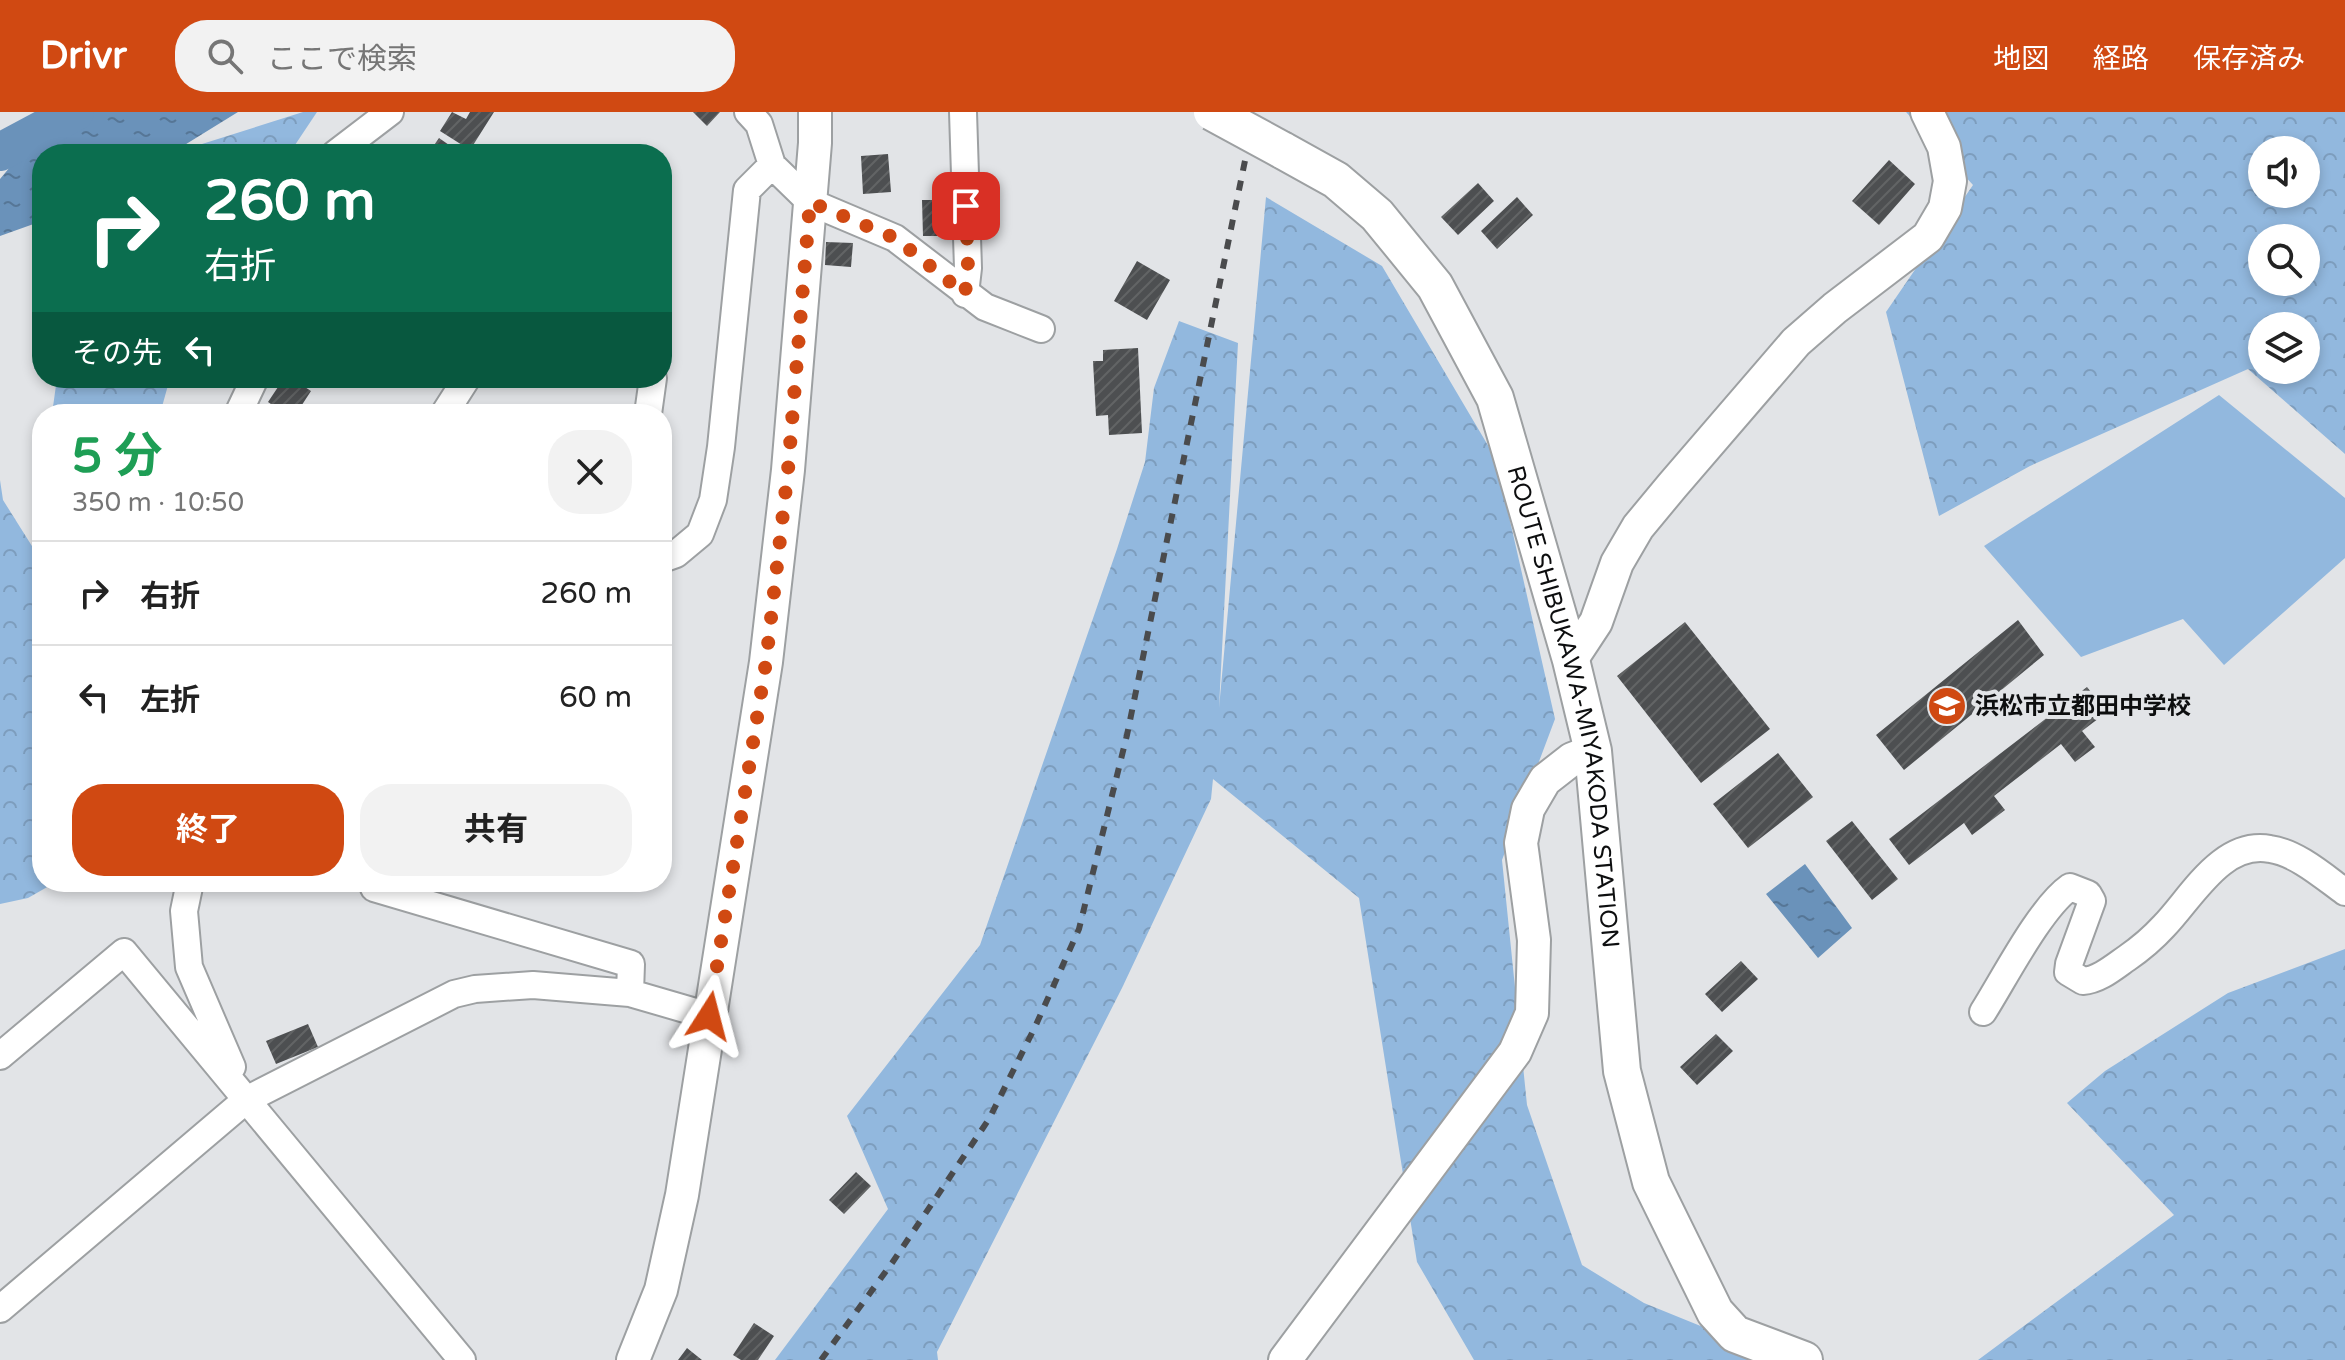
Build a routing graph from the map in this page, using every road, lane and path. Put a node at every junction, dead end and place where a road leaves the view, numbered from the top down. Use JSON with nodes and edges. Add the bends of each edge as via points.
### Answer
{"nodes":[{"id":1,"x":390,"y":112,"type":"edge"},
{"id":2,"x":748,"y":112,"type":"edge"},
{"id":3,"x":815,"y":112,"type":"edge"},
{"id":4,"x":963,"y":112,"type":"edge"},
{"id":5,"x":1212,"y":112,"type":"edge"},
{"id":6,"x":1927,"y":112,"type":"edge"},
{"id":7,"x":348,"y":144,"type":"edge"},
{"id":8,"x":772,"y":165,"type":"junction"},
{"id":9,"x":810,"y":202,"type":"junction"},
{"id":10,"x":965,"y":294,"type":"junction"},
{"id":11,"x":1041,"y":329,"type":"dead end"},
{"id":12,"x":672,"y":555,"type":"edge"},
{"id":13,"x":1571,"y":660,"type":"junction"},
{"id":14,"x":1593,"y":751,"type":"junction"},
{"id":15,"x":188,"y":892,"type":"edge"},
{"id":16,"x":388,"y":892,"type":"edge"},
{"id":17,"x":2345,"y":892,"type":"edge"},
{"id":18,"x":630,"y":993,"type":"junction"},
{"id":19,"x":1983,"y":1012,"type":"dead end"},
{"id":20,"x":709,"y":1016,"type":"junction"},
{"id":21,"x":0,"y":1056,"type":"edge"},
{"id":22,"x":246,"y":1100,"type":"junction"},
{"id":23,"x":0,"y":1309,"type":"edge"},
{"id":24,"x":462,"y":1360,"type":"edge"},
{"id":25,"x":633,"y":1360,"type":"edge"},
{"id":26,"x":1285,"y":1360,"type":"edge"},
{"id":27,"x":1804,"y":1360,"type":"edge"}],
"edges":[{"from":1,"to":7,"type":"street"},
{"from":2,"to":8,"type":"street","via":[[759,124]]},
{"from":3,"to":9,"type":"street"},
{"from":4,"to":10,"type":"street"},
{"from":5,"to":13,"type":"main road","name":"ROUTE SHIBUKAWA-MIYAKODA STATION","bridge":true,"via":[[1336,180],[1377,215],[1435,286],[1495,398]]},
{"from":6,"to":13,"type":"street","via":[[1944,147],[1950,181],[1945,208],[1928,237],[1796,342],[1672,486],[1624,551],[1596,622]]},
{"from":8,"to":9,"type":"street"},
{"from":8,"to":12,"type":"street","via":[[747,190],[713,500],[700,534]]},
{"from":9,"to":10,"type":"street","via":[[895,238]]},
{"from":9,"to":20,"type":"street","via":[[766,662]]},
{"from":10,"to":11,"type":"street"},
{"from":13,"to":14,"type":"main road","name":"ROUTE SHIBUKAWA-MIYAKODA STATION"},
{"from":14,"to":26,"type":"street","via":[[1572,759],[1545,780],[1528,809],[1521,843],[1534,940],[1532,1013],[1515,1052]]},
{"from":14,"to":27,"type":"main road","name":"ROUTE SHIBUKAWA-MIYAKODA STATION","via":[[1622,1071],[1651,1182],[1715,1312],[1735,1334]]},
{"from":15,"to":22,"type":"street","via":[[184,911],[189,967]]},
{"from":16,"to":18,"type":"street","via":[[631,964]]},
{"from":17,"to":19,"type":"street","via":[[2305,863],[2270,849],[2249,849],[2214,869],[2137,951],[2083,981],[2068,972],[2092,901],[2070,887],[2046,912]]},
{"from":18,"to":20,"type":"street"},
{"from":18,"to":22,"type":"street","via":[[533,985],[454,994]]},
{"from":20,"to":25,"type":"street","via":[[673,1242],[661,1290]]},
{"from":21,"to":22,"type":"street","via":[[124,952]]},
{"from":22,"to":23,"type":"street"},
{"from":22,"to":24,"type":"street"}]}
